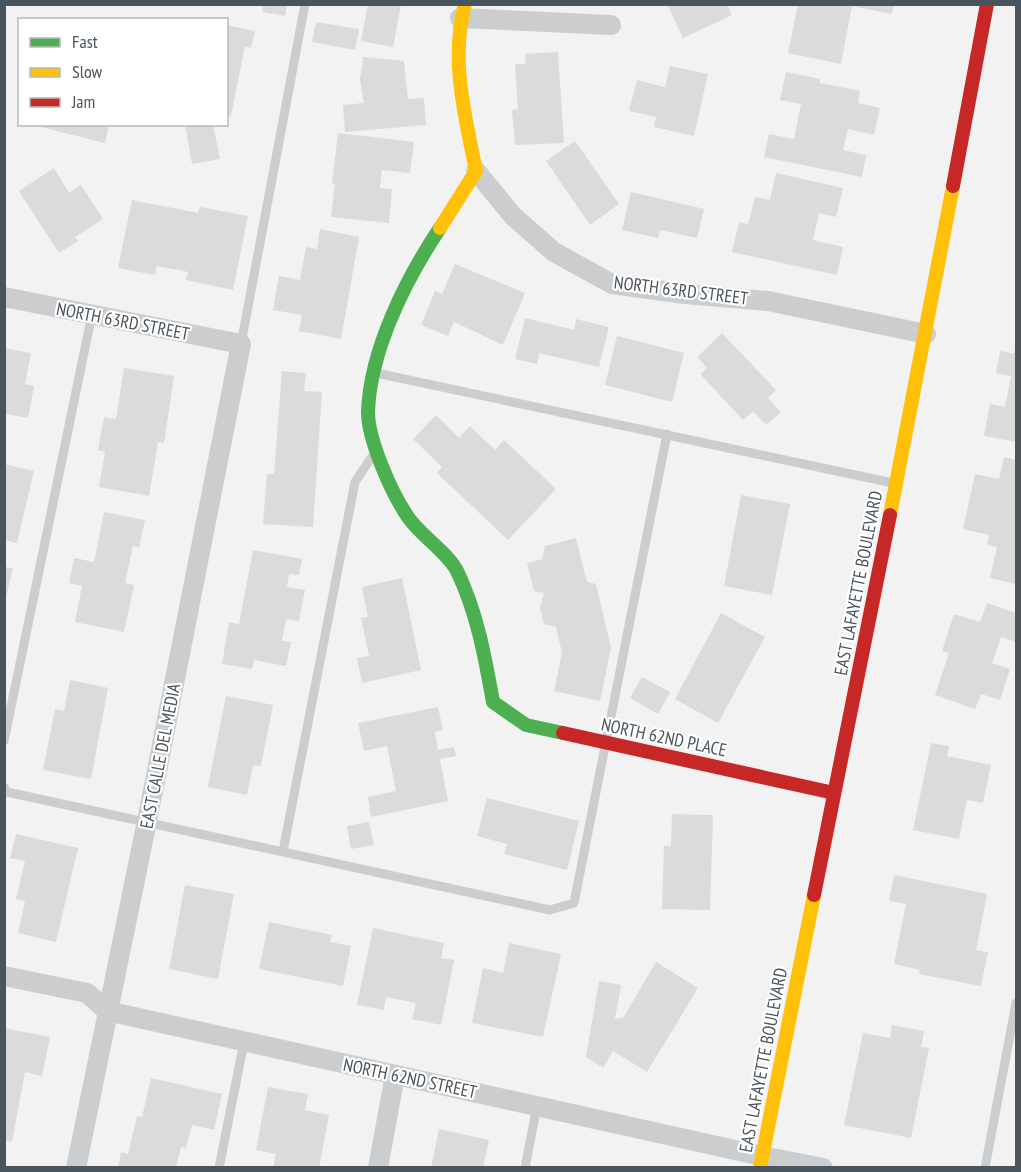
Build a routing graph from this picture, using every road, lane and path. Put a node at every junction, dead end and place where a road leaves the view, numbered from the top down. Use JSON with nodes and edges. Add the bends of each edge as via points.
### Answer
{"nodes":[{"id":1,"x":305,"y":4,"type":"edge"},
{"id":2,"x":987,"y":4,"type":"edge"},
{"id":3,"x":463,"y":11,"type":"edge"},
{"id":4,"x":611,"y":25,"type":"dead end"},
{"id":5,"x":476,"y":171,"type":"junction"},
{"id":6,"x":4,"y":297,"type":"edge"},
{"id":7,"x":92,"y":314,"type":"junction"},
{"id":8,"x":926,"y":334,"type":"junction"},
{"id":9,"x":241,"y":344,"type":"junction"},
{"id":10,"x":373,"y":373,"type":"junction"},
{"id":11,"x":667,"y":434,"type":"junction"},
{"id":12,"x":376,"y":451,"type":"junction"},
{"id":13,"x":896,"y":484,"type":"junction"},
{"id":14,"x":4,"y":741,"type":"edge"},
{"id":15,"x":607,"y":743,"type":"junction"},
{"id":16,"x":4,"y":787,"type":"edge"},
{"id":17,"x":834,"y":793,"type":"junction"},
{"id":18,"x":147,"y":821,"type":"junction"},
{"id":19,"x":283,"y":851,"type":"junction"},
{"id":20,"x":4,"y":976,"type":"edge"},
{"id":21,"x":1017,"y":1003,"type":"edge"},
{"id":22,"x":107,"y":1011,"type":"junction"},
{"id":23,"x":1013,"y":1039,"type":"edge"},
{"id":24,"x":244,"y":1042,"type":"junction"},
{"id":25,"x":395,"y":1075,"type":"junction"},
{"id":26,"x":537,"y":1106,"type":"junction"},
{"id":27,"x":761,"y":1162,"type":"edge"},
{"id":28,"x":76,"y":1167,"type":"edge"},
{"id":29,"x":219,"y":1167,"type":"edge"},
{"id":30,"x":378,"y":1167,"type":"edge"},
{"id":31,"x":525,"y":1167,"type":"edge"},
{"id":32,"x":823,"y":1167,"type":"edge"},
{"id":33,"x":985,"y":1167,"type":"edge"}],
"edges":[{"from":1,"to":9,"type":"lane"},
{"from":2,"to":8,"type":"street","name":"EAST LAFAYETTE BOULEVARD"},
{"from":3,"to":4,"type":"street"},
{"from":3,"to":5,"type":"street","via":[[458,71]]},
{"from":5,"to":8,"type":"street","name":"NORTH 63RD STREET","via":[[513,216],[554,252],[612,284],[768,301]]},
{"from":5,"to":10,"type":"street","via":[[416,264],[379,348]]},
{"from":6,"to":7,"type":"street","name":"NORTH 63RD STREET"},
{"from":7,"to":9,"type":"street","name":"NORTH 63RD STREET"},
{"from":7,"to":14,"type":"lane"},
{"from":8,"to":13,"type":"street","name":"EAST LAFAYETTE BOULEVARD"},
{"from":9,"to":18,"type":"street","name":"EAST CALLE DEL MEDIA"},
{"from":10,"to":11,"type":"lane"},
{"from":10,"to":12,"type":"street","via":[[368,414]]},
{"from":11,"to":13,"type":"lane"},
{"from":11,"to":15,"type":"lane"},
{"from":12,"to":15,"type":"street","name":"NORTH 62ND PLACE","via":[[408,518],[456,569],[482,639],[493,702],[526,725]]},
{"from":12,"to":19,"type":"lane","via":[[355,482]]},
{"from":13,"to":17,"type":"street","name":"EAST LAFAYETTE BOULEVARD"},
{"from":15,"to":17,"type":"street","name":"NORTH 62ND PLACE"},
{"from":15,"to":19,"type":"lane","via":[[574,903],[550,910]]},
{"from":16,"to":18,"type":"lane","via":[[7,792]]},
{"from":17,"to":27,"type":"street","name":"EAST LAFAYETTE BOULEVARD"},
{"from":18,"to":19,"type":"lane"},
{"from":18,"to":22,"type":"street","name":"EAST CALLE DEL MEDIA"},
{"from":20,"to":22,"type":"street","name":"NORTH 62ND STREET","via":[[87,993]]},
{"from":21,"to":23,"type":"lane"},
{"from":22,"to":24,"type":"street","name":"NORTH 62ND STREET"},
{"from":22,"to":28,"type":"street","name":"EAST CALLE DEL MEDIA"},
{"from":23,"to":33,"type":"lane"},
{"from":24,"to":25,"type":"street","name":"NORTH 62ND STREET"},
{"from":24,"to":29,"type":"lane"},
{"from":25,"to":26,"type":"street","name":"NORTH 62ND STREET"},
{"from":25,"to":30,"type":"street"},
{"from":26,"to":27,"type":"street","name":"NORTH 62ND STREET"},
{"from":26,"to":31,"type":"lane"},
{"from":27,"to":32,"type":"street","name":"NORTH 62ND STREET"}]}
